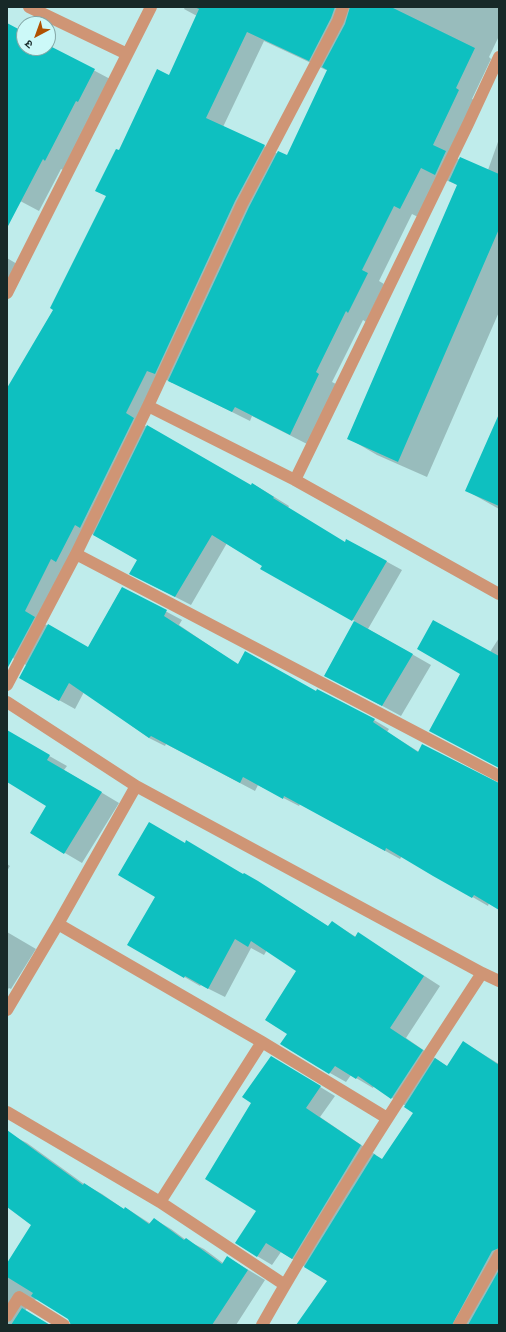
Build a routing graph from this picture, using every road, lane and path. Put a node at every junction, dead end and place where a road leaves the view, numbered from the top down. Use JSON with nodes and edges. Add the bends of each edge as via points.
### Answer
{"nodes":[{"id":1,"x":29,"y":7,"type":"edge"},
{"id":2,"x":151,"y":7,"type":"edge"},
{"id":3,"x":344,"y":7,"type":"edge"},
{"id":4,"x":127,"y":54,"type":"junction"},
{"id":5,"x":499,"y":57,"type":"edge"},
{"id":6,"x":7,"y":293,"type":"edge"},
{"id":7,"x":148,"y":406,"type":"junction"},
{"id":8,"x":295,"y":480,"type":"junction"},
{"id":9,"x":76,"y":554,"type":"junction"},
{"id":10,"x":499,"y":594,"type":"edge"},
{"id":11,"x":7,"y":685,"type":"edge"},
{"id":12,"x":7,"y":702,"type":"edge"},
{"id":13,"x":499,"y":776,"type":"edge"},
{"id":14,"x":136,"y":786,"type":"junction"},
{"id":15,"x":58,"y":924,"type":"junction"},
{"id":16,"x":482,"y":973,"type":"junction"},
{"id":17,"x":499,"y":981,"type":"edge"},
{"id":18,"x":7,"y":1010,"type":"edge"},
{"id":19,"x":262,"y":1042,"type":"junction"},
{"id":20,"x":7,"y":1112,"type":"edge"},
{"id":21,"x":388,"y":1118,"type":"junction"},
{"id":22,"x":160,"y":1202,"type":"junction"},
{"id":23,"x":499,"y":1255,"type":"edge"},
{"id":24,"x":285,"y":1285,"type":"junction"},
{"id":25,"x":7,"y":1316,"type":"edge"},
{"id":26,"x":64,"y":1325,"type":"edge"},
{"id":27,"x":262,"y":1325,"type":"edge"},
{"id":28,"x":459,"y":1325,"type":"edge"}],
"edges":[{"from":1,"to":4,"type":"street"},
{"from":2,"to":4,"type":"street"},
{"from":3,"to":7,"type":"street","via":[[242,204]]},
{"from":4,"to":6,"type":"street"},
{"from":5,"to":8,"type":"street"},
{"from":7,"to":8,"type":"street"},
{"from":7,"to":9,"type":"street"},
{"from":8,"to":10,"type":"street"},
{"from":9,"to":11,"type":"street"},
{"from":9,"to":13,"type":"street"},
{"from":12,"to":14,"type":"street"},
{"from":14,"to":15,"type":"street"},
{"from":14,"to":16,"type":"street"},
{"from":15,"to":18,"type":"street"},
{"from":15,"to":19,"type":"street"},
{"from":16,"to":17,"type":"street"},
{"from":16,"to":21,"type":"street"},
{"from":19,"to":21,"type":"street"},
{"from":19,"to":22,"type":"street"},
{"from":20,"to":22,"type":"street"},
{"from":21,"to":24,"type":"street"},
{"from":22,"to":24,"type":"street"},
{"from":23,"to":28,"type":"street"},
{"from":24,"to":27,"type":"street"},
{"from":25,"to":26,"type":"street","via":[[19,1297]]}]}
